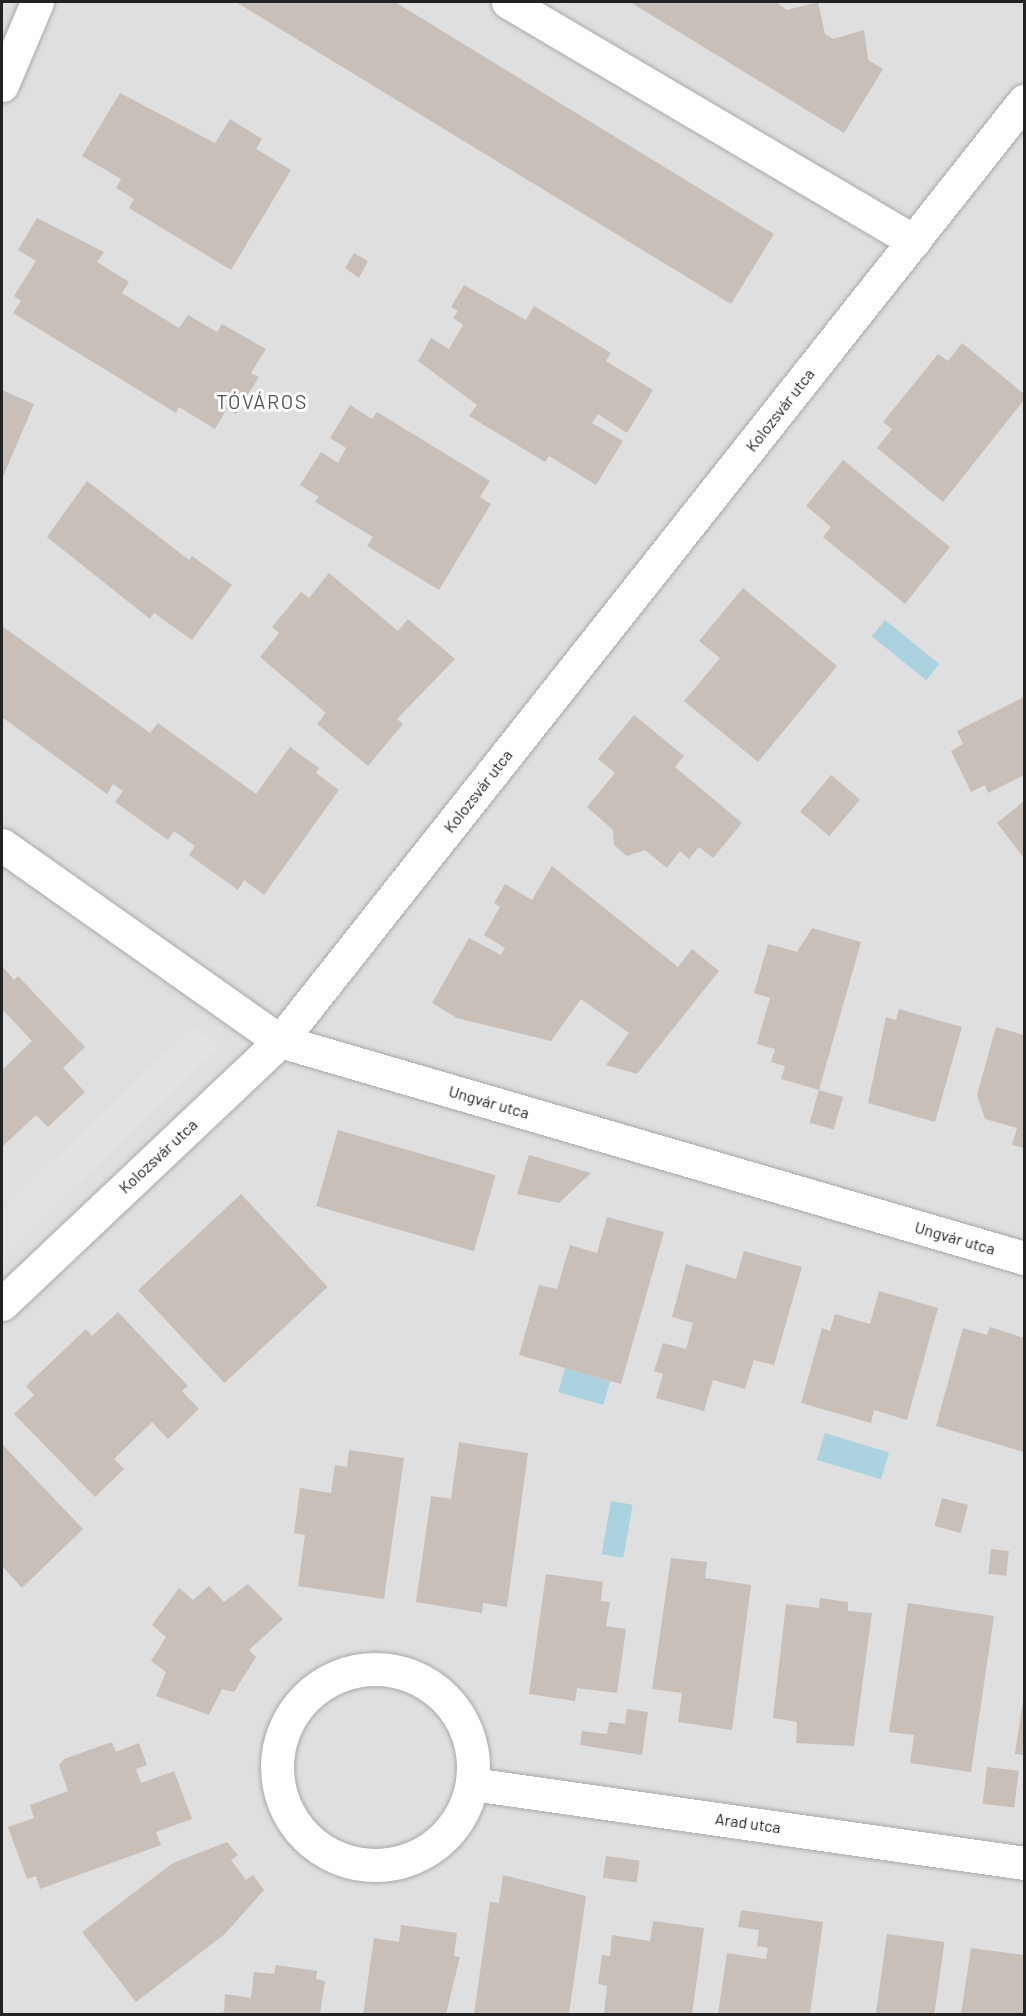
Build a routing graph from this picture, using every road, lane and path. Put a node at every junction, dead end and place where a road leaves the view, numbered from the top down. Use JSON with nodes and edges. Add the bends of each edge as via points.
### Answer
{"nodes":[{"id":1,"x":37,"y":2,"type":"edge"},
{"id":2,"x":508,"y":2,"type":"edge"},
{"id":3,"x":2,"y":85,"type":"edge"},
{"id":4,"x":1024,"y":101,"type":"edge"},
{"id":5,"x":914,"y":241,"type":"junction"},
{"id":6,"x":2,"y":845,"type":"edge"},
{"id":7,"x":280,"y":1041,"type":"junction"},
{"id":8,"x":1024,"y":1258,"type":"edge"},
{"id":9,"x":2,"y":1304,"type":"edge"},
{"id":10,"x":472,"y":1784,"type":"junction"},
{"id":11,"x":1024,"y":1863,"type":"edge"}],
"edges":[{"from":1,"to":3,"type":"street"},
{"from":2,"to":5,"type":"street"},
{"from":4,"to":5,"type":"street","name":"Kolozsvár utca"},
{"from":5,"to":7,"type":"street","name":"Kolozsvár utca"},
{"from":6,"to":7,"type":"street","name":"Ungvár utca"},
{"from":7,"to":8,"type":"street","name":"Ungvár utca"},
{"from":7,"to":9,"type":"street","name":"Kolozsvár utca"},
{"from":10,"to":10,"type":"street","via":[[473,1752],[463,1721],[450,1704],[417,1678],[385,1669],[344,1675],[299,1704],[283,1732],[277,1764],[281,1796],[296,1826],[319,1849],[349,1863],[382,1866],[414,1859],[441,1841],[462,1815]]},
{"from":10,"to":11,"type":"street","name":"Arad utca"}]}
